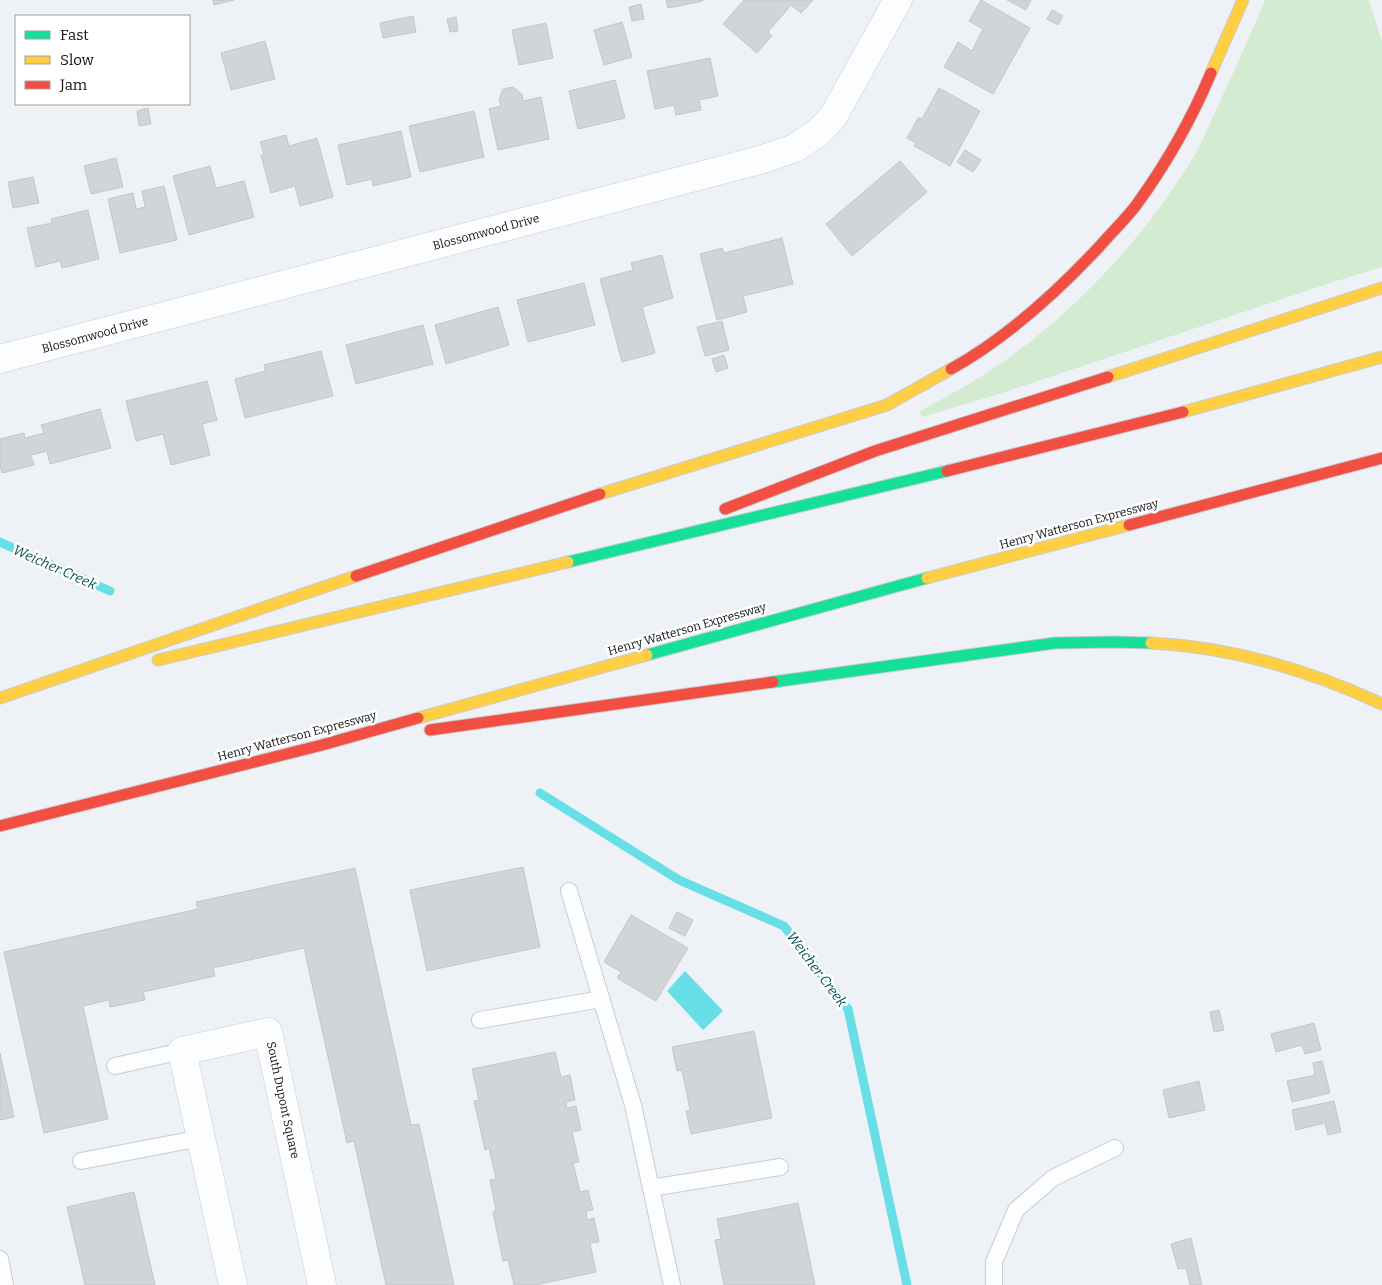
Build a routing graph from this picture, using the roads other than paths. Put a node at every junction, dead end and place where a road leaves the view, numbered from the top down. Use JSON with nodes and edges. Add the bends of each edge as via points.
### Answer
{"nodes":[{"id":1,"x":898,"y":0,"type":"edge"},
{"id":2,"x":1243,"y":0,"type":"edge"},
{"id":3,"x":1382,"y":288,"type":"edge"},
{"id":4,"x":1382,"y":357,"type":"edge"},
{"id":5,"x":0,"y":359,"type":"edge"},
{"id":6,"x":1382,"y":458,"type":"edge"},
{"id":7,"x":630,"y":546,"type":"junction"},
{"id":8,"x":151,"y":662,"type":"dead end"},
{"id":9,"x":123,"y":669,"type":"dead end"},
{"id":10,"x":0,"y":698,"type":"edge"},
{"id":11,"x":0,"y":702,"type":"edge"},
{"id":12,"x":1382,"y":704,"type":"edge"},
{"id":13,"x":322,"y":745,"type":"junction"},
{"id":14,"x":0,"y":826,"type":"edge"},
{"id":15,"x":569,"y":891,"type":"dead end"},
{"id":16,"x":602,"y":999,"type":"junction"},
{"id":17,"x":480,"y":1020,"type":"dead end"},
{"id":18,"x":182,"y":1050,"type":"junction"},
{"id":19,"x":115,"y":1066,"type":"dead end"},
{"id":20,"x":201,"y":1138,"type":"junction"},
{"id":21,"x":1115,"y":1148,"type":"dead end"},
{"id":22,"x":81,"y":1161,"type":"dead end"},
{"id":23,"x":780,"y":1167,"type":"dead end"},
{"id":24,"x":651,"y":1188,"type":"junction"},
{"id":25,"x":0,"y":1259,"type":"edge"},
{"id":26,"x":5,"y":1285,"type":"edge"},
{"id":27,"x":233,"y":1285,"type":"edge"},
{"id":28,"x":322,"y":1285,"type":"edge"},
{"id":29,"x":672,"y":1285,"type":"edge"},
{"id":30,"x":994,"y":1285,"type":"edge"}],
"edges":[{"from":1,"to":5,"type":"street","name":"Blossomwood Drive","via":[[834,115],[819,132],[795,148]]},
{"from":2,"to":10,"type":"highway","via":[[1188,120],[1136,205],[1064,284],[978,354],[887,405],[551,509]]},
{"from":3,"to":7,"type":"highway","via":[[875,451]]},
{"from":4,"to":7,"type":"highway","via":[[1157,419]]},
{"from":6,"to":13,"type":"highway","name":"Henry Watterson Expressway","via":[[868,593]]},
{"from":7,"to":8,"type":"highway"},
{"from":9,"to":11,"type":"highway"},
{"from":12,"to":13,"type":"highway","via":[[1323,678],[1227,652],[1178,644],[1074,642]]},
{"from":13,"to":14,"type":"highway","name":"Henry Watterson Expressway"},
{"from":15,"to":16,"type":"lane"},
{"from":16,"to":17,"type":"lane"},
{"from":16,"to":24,"type":"lane","via":[[633,1105]]},
{"from":18,"to":19,"type":"lane"},
{"from":18,"to":20,"type":"street"},
{"from":18,"to":28,"type":"street","name":"South Dupont Square","via":[[268,1032]]},
{"from":20,"to":22,"type":"lane"},
{"from":20,"to":27,"type":"street"},
{"from":21,"to":30,"type":"lane","via":[[1053,1178],[1016,1210],[994,1262]]},
{"from":23,"to":24,"type":"lane"},
{"from":24,"to":29,"type":"lane"},
{"from":25,"to":26,"type":"lane"}]}
